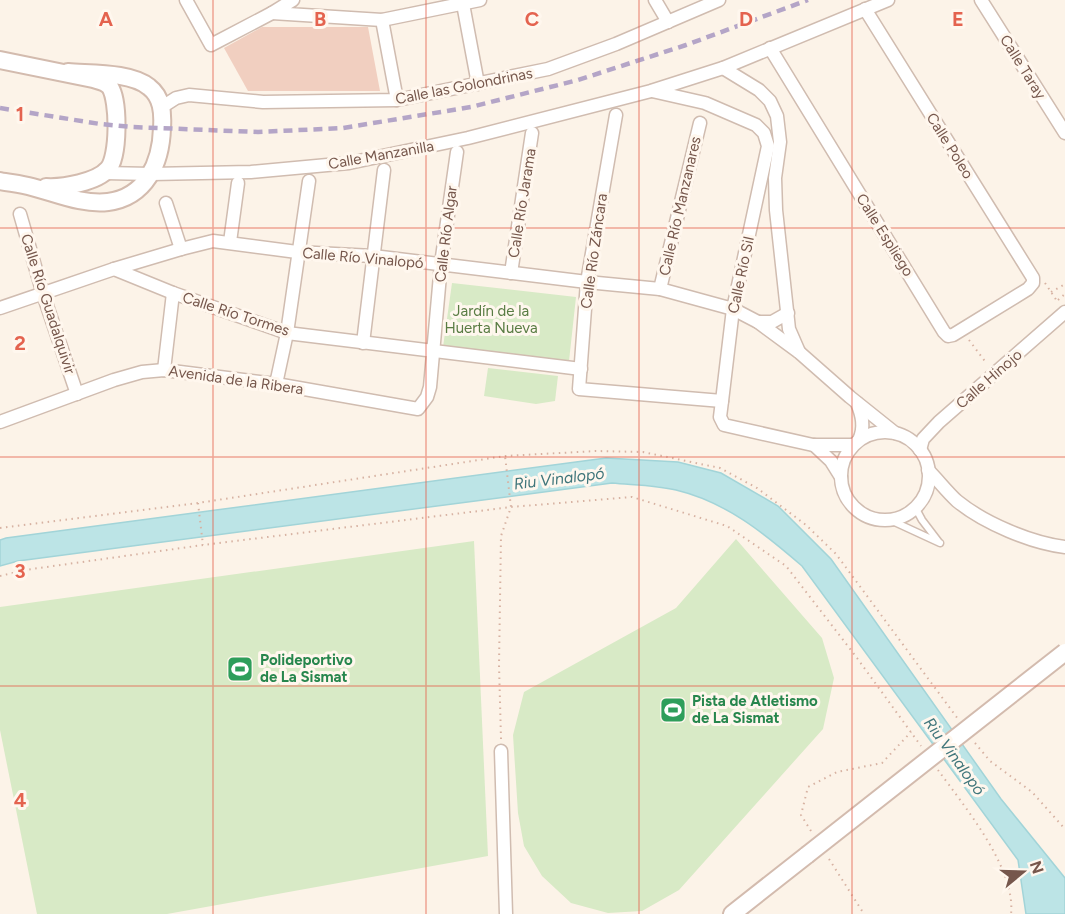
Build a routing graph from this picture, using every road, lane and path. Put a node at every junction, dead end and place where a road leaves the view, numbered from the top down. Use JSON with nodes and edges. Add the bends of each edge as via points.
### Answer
{"nodes":[{"id":1,"x":186,"y":0,"type":"edge"},
{"id":2,"x":480,"y":0,"type":"edge"},
{"id":3,"x":655,"y":0,"type":"edge"},
{"id":4,"x":719,"y":0,"type":"edge"},
{"id":5,"x":888,"y":0,"type":"edge"},
{"id":6,"x":981,"y":0,"type":"edge"},
{"id":7,"x":286,"y":2,"type":"edge"},
{"id":8,"x":463,"y":3,"type":"junction"},
{"id":9,"x":865,"y":9,"type":"junction"},
{"id":10,"x":272,"y":13,"type":"junction"},
{"id":11,"x":382,"y":20,"type":"junction"},
{"id":12,"x":668,"y":22,"type":"junction"},
{"id":13,"x":771,"y":48,"type":"junction"},
{"id":14,"x":0,"y":60,"type":"edge"},
{"id":15,"x":723,"y":68,"type":"junction"},
{"id":16,"x":68,"y":72,"type":"junction"},
{"id":17,"x":478,"y":84,"type":"junction"},
{"id":18,"x":651,"y":91,"type":"junction"},
{"id":19,"x":397,"y":100,"type":"junction"},
{"id":20,"x":162,"y":107,"type":"junction"},
{"id":21,"x":616,"y":115,"type":"dead end"},
{"id":22,"x":700,"y":123,"type":"dead end"},
{"id":23,"x":532,"y":133,"type":"dead end"},
{"id":24,"x":1065,"y":133,"type":"edge"},
{"id":25,"x":768,"y":151,"type":"joint"},
{"id":26,"x":457,"y":152,"type":"dead end"},
{"id":27,"x":384,"y":170,"type":"dead end"},
{"id":28,"x":105,"y":173,"type":"junction"},
{"id":29,"x":151,"y":174,"type":"junction"},
{"id":30,"x":309,"y":180,"type":"dead end"},
{"id":31,"x":0,"y":181,"type":"edge"},
{"id":32,"x":238,"y":183,"type":"dead end"},
{"id":33,"x":30,"y":187,"type":"junction"},
{"id":34,"x":166,"y":203,"type":"dead end"},
{"id":35,"x":20,"y":213,"type":"dead end"},
{"id":36,"x":230,"y":242,"type":"junction"},
{"id":37,"x":181,"y":249,"type":"junction"},
{"id":38,"x":297,"y":252,"type":"junction"},
{"id":39,"x":373,"y":256,"type":"junction"},
{"id":40,"x":441,"y":264,"type":"junction"},
{"id":41,"x":114,"y":269,"type":"junction"},
{"id":42,"x":511,"y":273,"type":"junction"},
{"id":43,"x":587,"y":282,"type":"junction"},
{"id":44,"x":1065,"y":284,"type":"edge"},
{"id":45,"x":660,"y":289,"type":"junction"},
{"id":46,"x":173,"y":293,"type":"junction"},
{"id":47,"x":43,"y":294,"type":"junction"},
{"id":48,"x":1057,"y":301,"type":"dead end"},
{"id":49,"x":0,"y":308,"type":"edge"},
{"id":50,"x":734,"y":309,"type":"junction"},
{"id":51,"x":788,"y":313,"type":"junction"},
{"id":52,"x":1063,"y":318,"type":"edge"},
{"id":53,"x":758,"y":322,"type":"junction"},
{"id":54,"x":961,"y":330,"type":"junction"},
{"id":55,"x":287,"y":333,"type":"junction"},
{"id":56,"x":363,"y":343,"type":"junction"},
{"id":57,"x":434,"y":351,"type":"junction"},
{"id":58,"x":800,"y":353,"type":"junction"},
{"id":59,"x":581,"y":369,"type":"junction"},
{"id":60,"x":164,"y":370,"type":"junction"},
{"id":61,"x":994,"y":373,"type":"junction"},
{"id":62,"x":276,"y":384,"type":"junction"},
{"id":63,"x":430,"y":387,"type":"joint"},
{"id":64,"x":77,"y":394,"type":"junction"},
{"id":65,"x":722,"y":401,"type":"junction"},
{"id":66,"x":857,"y":402,"type":"junction"},
{"id":67,"x":1,"y":419,"type":"edge"},
{"id":68,"x":895,"y":433,"type":"junction"},
{"id":69,"x":856,"y":442,"type":"junction"},
{"id":70,"x":813,"y":445,"type":"junction"},
{"id":71,"x":920,"y":450,"type":"junction"},
{"id":72,"x":505,"y":456,"type":"junction"},
{"id":73,"x":928,"y":470,"type":"junction"},
{"id":74,"x":841,"y":477,"type":"junction"},
{"id":75,"x":924,"y":496,"type":"junction"},
{"id":76,"x":956,"y":500,"type":"junction"},
{"id":77,"x":198,"y":503,"type":"junction"},
{"id":78,"x":511,"y":507,"type":"junction"},
{"id":79,"x":915,"y":507,"type":"junction"},
{"id":80,"x":888,"y":519,"type":"junction"},
{"id":81,"x":0,"y":528,"type":"edge"},
{"id":82,"x":203,"y":544,"type":"junction"},
{"id":83,"x":1065,"y":547,"type":"edge"},
{"id":84,"x":0,"y":576,"type":"edge"},
{"id":85,"x":1065,"y":652,"type":"edge"},
{"id":86,"x":961,"y":723,"type":"dead end"},
{"id":87,"x":911,"y":732,"type":"junction"},
{"id":88,"x":973,"y":741,"type":"dead end"},
{"id":89,"x":924,"y":750,"type":"dead end"},
{"id":90,"x":501,"y":751,"type":"joint"},
{"id":91,"x":882,"y":763,"type":"dead end"},
{"id":92,"x":937,"y":769,"type":"dead end"},
{"id":93,"x":1065,"y":829,"type":"edge"},
{"id":94,"x":506,"y":914,"type":"edge"},
{"id":95,"x":732,"y":914,"type":"edge"},
{"id":96,"x":1011,"y":914,"type":"edge"}],
"edges":[{"from":1,"to":10,"type":"street","via":[[211,45]]},
{"from":2,"to":8,"type":"street"},
{"from":3,"to":12,"type":"street"},
{"from":4,"to":12,"type":"street","name":"Calle las Golondrinas"},
{"from":5,"to":9,"type":"street","name":"Calle Manzanilla"},
{"from":6,"to":24,"type":"street","name":"Calle Taray"},
{"from":7,"to":10,"type":"street"},
{"from":8,"to":11,"type":"street"},
{"from":8,"to":17,"type":"street"},
{"from":9,"to":13,"type":"street","name":"Calle Manzanilla"},
{"from":9,"to":54,"type":"street","name":"Calle Poleo","via":[[1033,278],[1028,289]]},
{"from":10,"to":11,"type":"street"},
{"from":11,"to":19,"type":"street"},
{"from":12,"to":17,"type":"street","name":"Calle las Golondrinas","via":[[548,69]]},
{"from":13,"to":15,"type":"street","name":"Calle Manzanilla"},
{"from":13,"to":54,"type":"street","name":"Calle Espliego","via":[[944,332],[948,336]]},
{"from":14,"to":16,"type":"street"},
{"from":15,"to":18,"type":"street","name":"Calle Manzanilla"},
{"from":15,"to":51,"type":"street","via":[[759,90],[777,116],[780,142],[775,189]]},
{"from":16,"to":20,"type":"street","via":[[122,76],[144,83]]},
{"from":16,"to":28,"type":"street","via":[[106,84],[114,96],[116,147],[113,162]]},
{"from":17,"to":19,"type":"street","name":"Calle las Golondrinas"},
{"from":18,"to":25,"type":"street","name":"Calle Manzanilla","via":[[705,104],[756,125],[766,138]]},
{"from":18,"to":29,"type":"street","name":"Calle Manzanilla","via":[[349,164],[251,172]]},
{"from":19,"to":20,"type":"street","name":"Calle las Golondrinas","via":[[263,102],[189,95]]},
{"from":20,"to":29,"type":"street","via":[[161,151]]},
{"from":21,"to":43,"type":"street","name":"Calle Río Záncara"},
{"from":22,"to":45,"type":"street","name":"Calle Río Manzanares"},
{"from":23,"to":42,"type":"street","name":"Calle Río Jarama"},
{"from":25,"to":50,"type":"street","name":"Calle Río Sil"},
{"from":26,"to":40,"type":"street","name":"Calle Río Algar"},
{"from":27,"to":39,"type":"street"},
{"from":28,"to":29,"type":"street","name":"Calle Manzanilla"},
{"from":28,"to":33,"type":"street","via":[[64,186]]},
{"from":29,"to":33,"type":"street","via":[[135,192],[108,202],[78,200]]},
{"from":30,"to":38,"type":"street"},
{"from":31,"to":33,"type":"street"},
{"from":32,"to":36,"type":"street"},
{"from":34,"to":37,"type":"street"},
{"from":35,"to":47,"type":"street","name":"Calle Río Guadalquivir"},
{"from":36,"to":37,"type":"street","name":"Calle Río Vinalopó","via":[[213,241]]},
{"from":36,"to":38,"type":"street","name":"Calle Río Vinalopó"},
{"from":37,"to":41,"type":"street","name":"Calle Río Vinalopó"},
{"from":38,"to":39,"type":"street","name":"Calle Río Vinalopó"},
{"from":38,"to":55,"type":"street"},
{"from":39,"to":40,"type":"street","name":"Calle Río Vinalopó"},
{"from":39,"to":56,"type":"street"},
{"from":40,"to":42,"type":"street","name":"Calle Río Vinalopó"},
{"from":40,"to":57,"type":"street","name":"Calle Río Algar"},
{"from":41,"to":46,"type":"street","name":"Calle Río Tormes"},
{"from":41,"to":47,"type":"street","name":"Calle Río Vinalopó"},
{"from":42,"to":43,"type":"street","name":"Calle Río Vinalopó"},
{"from":43,"to":45,"type":"street","name":"Calle Río Vinalopó"},
{"from":43,"to":59,"type":"street","name":"Calle Río Záncara"},
{"from":44,"to":48,"type":"path","via":[[1051,292]]},
{"from":45,"to":50,"type":"street","name":"Calle Río Vinalopó"},
{"from":46,"to":55,"type":"street","name":"Calle Río Tormes"},
{"from":46,"to":60,"type":"street"},
{"from":47,"to":49,"type":"street","name":"Calle Río Vinalopó"},
{"from":47,"to":64,"type":"street","name":"Calle Río Guadalquivir"},
{"from":50,"to":53,"type":"street","name":"Calle Río Vinalopó"},
{"from":50,"to":65,"type":"street","name":"Calle Río Sil"},
{"from":51,"to":53,"type":"street","via":[[772,322]]},
{"from":51,"to":58,"type":"street","via":[[789,329]]},
{"from":52,"to":61,"type":"street","name":"Calle Hinojo"},
{"from":53,"to":58,"type":"street","name":"Calle Río Vinalopó"},
{"from":54,"to":61,"type":"path"},
{"from":55,"to":56,"type":"street","name":"Calle Río Tormes"},
{"from":55,"to":62,"type":"street"},
{"from":56,"to":57,"type":"street","name":"Calle Río Tormes"},
{"from":57,"to":59,"type":"street","name":"Calle Río Tormes"},
{"from":57,"to":63,"type":"street","name":"Calle Río Algar"},
{"from":58,"to":66,"type":"street","name":"Calle Río Vinalopó"},
{"from":59,"to":65,"type":"street","name":"Calle Río Záncara","via":[[579,389]]},
{"from":60,"to":62,"type":"street","name":"Avenida de la Ribera"},
{"from":60,"to":64,"type":"street","name":"Avenida de la Ribera","via":[[142,372]]},
{"from":61,"to":71,"type":"street","name":"Calle Hinojo","via":[[939,422],[923,439]]},
{"from":62,"to":63,"type":"street","name":"Avenida de la Ribera","via":[[418,410]]},
{"from":64,"to":67,"type":"street","name":"Avenida de la Ribera"},
{"from":65,"to":70,"type":"street","via":[[720,417],[724,425]]},
{"from":66,"to":68,"type":"street","name":"Calle Río Vinalopó"},
{"from":66,"to":69,"type":"street","via":[[863,420],[862,434]]},
{"from":68,"to":69,"type":"street","via":[[870,434]]},
{"from":68,"to":71,"type":"street"},
{"from":69,"to":70,"type":"street"},
{"from":69,"to":74,"type":"street","via":[[846,455]]},
{"from":70,"to":74,"type":"street","via":[[831,460]]},
{"from":71,"to":73,"type":"street"},
{"from":72,"to":77,"type":"path"},
{"from":72,"to":78,"type":"path"},
{"from":72,"to":86,"type":"path","via":[[644,452],[720,468],[757,488],[806,525],[836,554]]},
{"from":73,"to":75,"type":"street"},
{"from":73,"to":76,"type":"street"},
{"from":74,"to":80,"type":"street","via":[[844,491],[856,508],[874,518]]},
{"from":75,"to":76,"type":"street","via":[[943,495]]},
{"from":75,"to":79,"type":"street"},
{"from":76,"to":83,"type":"street","via":[[989,522]]},
{"from":77,"to":81,"type":"path"},
{"from":77,"to":82,"type":"path"},
{"from":78,"to":82,"type":"path"},
{"from":78,"to":87,"type":"path","via":[[632,497],[727,526],[786,566]]},
{"from":78,"to":90,"type":"path","via":[[501,536]]},
{"from":79,"to":80,"type":"street"},
{"from":79,"to":80,"type":"lane","via":[[940,543]]},
{"from":82,"to":84,"type":"path"},
{"from":85,"to":95,"type":"street","bridge":true},
{"from":87,"to":89,"type":"path"},
{"from":87,"to":91,"type":"path"},
{"from":88,"to":93,"type":"path","via":[[990,761],[1032,792]]},
{"from":90,"to":94,"type":"street"},
{"from":92,"to":96,"type":"path","via":[[981,829],[1003,868]]}]}
